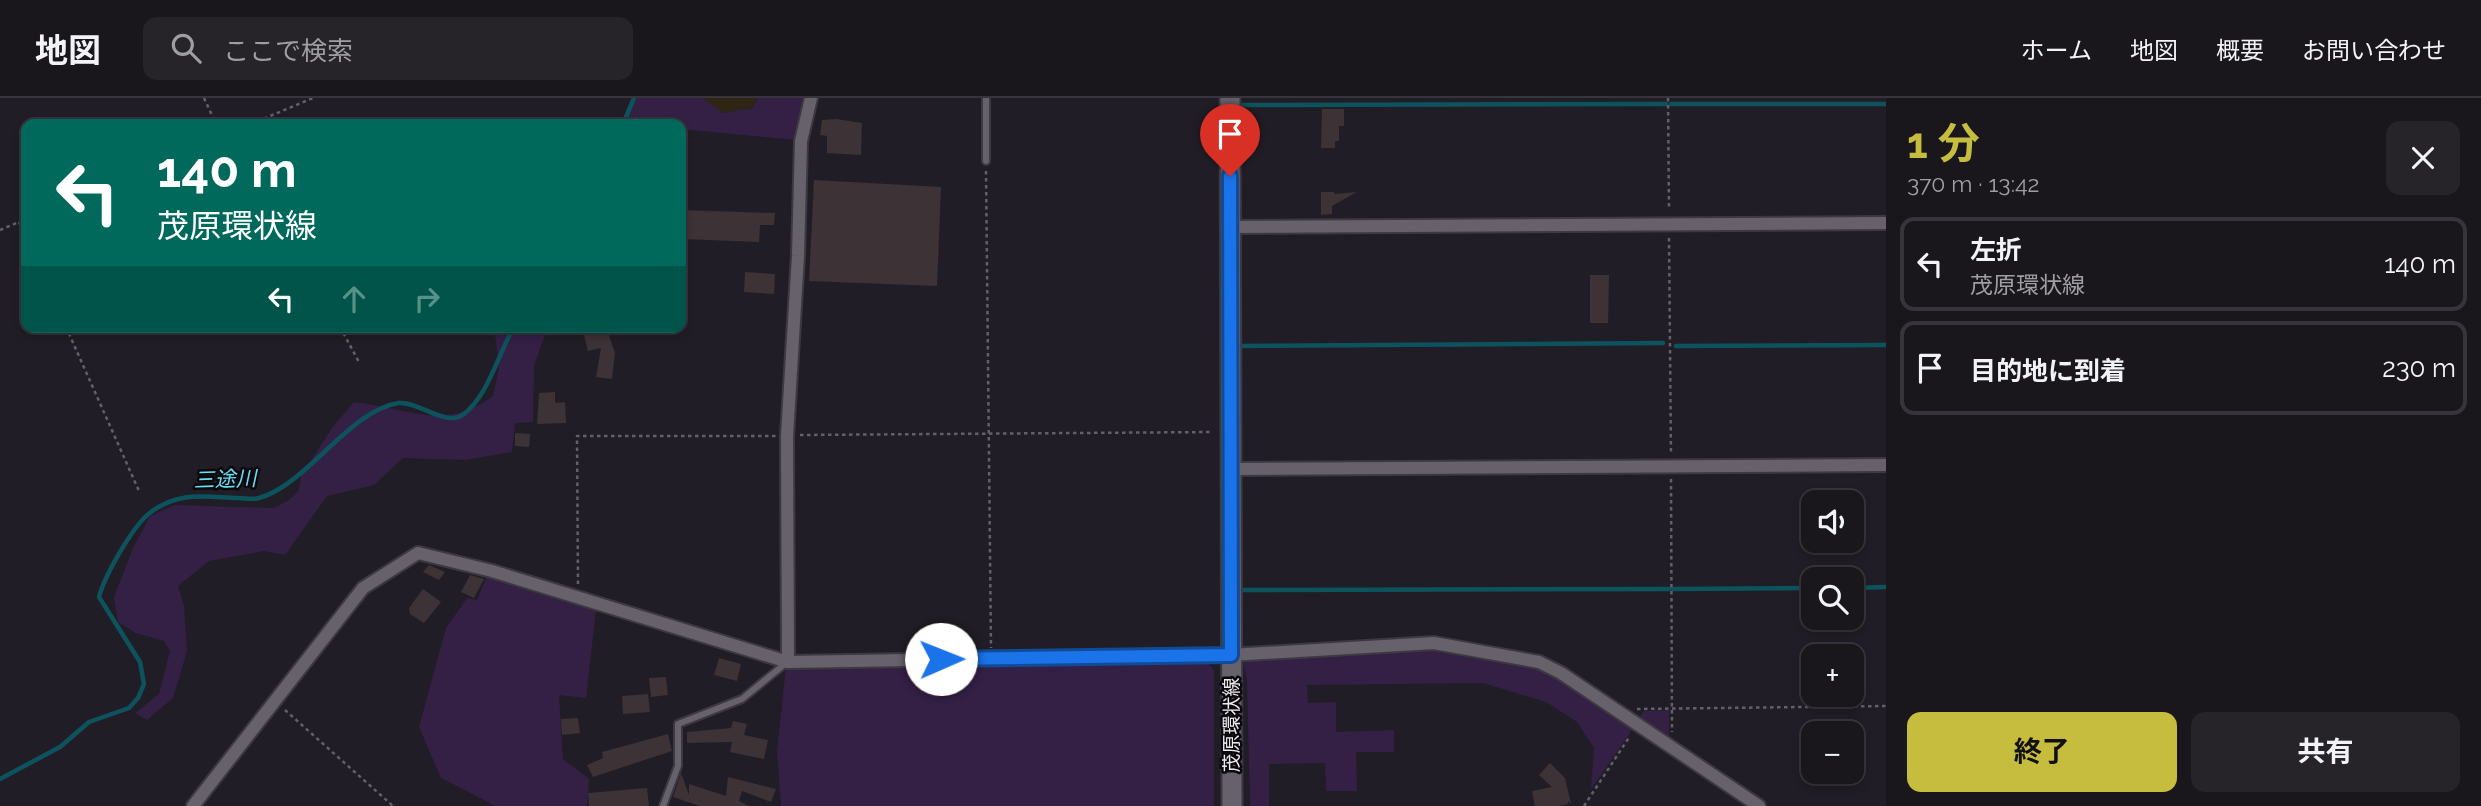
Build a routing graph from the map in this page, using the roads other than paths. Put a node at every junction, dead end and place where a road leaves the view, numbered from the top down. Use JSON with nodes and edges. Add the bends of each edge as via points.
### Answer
{"nodes":[{"id":1,"x":811,"y":98,"type":"edge"},
{"id":2,"x":986,"y":98,"type":"edge"},
{"id":3,"x":1230,"y":98,"type":"edge"},
{"id":4,"x":986,"y":161,"type":"road end"},
{"id":5,"x":1886,"y":223,"type":"edge"},
{"id":6,"x":1229,"y":227,"type":"junction"},
{"id":7,"x":1886,"y":465,"type":"edge"},
{"id":8,"x":1231,"y":469,"type":"junction"},
{"id":9,"x":1231,"y":655,"type":"junction"},
{"id":10,"x":788,"y":662,"type":"junction"},
{"id":11,"x":193,"y":806,"type":"edge"},
{"id":12,"x":663,"y":806,"type":"edge"},
{"id":13,"x":1232,"y":806,"type":"edge"},
{"id":14,"x":1759,"y":806,"type":"edge"}],
"edges":[{"from":1,"to":10,"type":"street","via":[[801,141],[786,436]]},
{"from":2,"to":4,"type":"lane"},
{"from":3,"to":6,"type":"main road","name":"茂原環状線"},
{"from":5,"to":6,"type":"street"},
{"from":6,"to":8,"type":"main road","name":"茂原環状線"},
{"from":7,"to":8,"type":"street"},
{"from":8,"to":9,"type":"main road","name":"茂原環状線"},
{"from":9,"to":10,"type":"street"},
{"from":9,"to":13,"type":"main road","name":"茂原環状線"},
{"from":9,"to":14,"type":"street","via":[[1434,643],[1538,662]]},
{"from":10,"to":11,"type":"street","via":[[492,571],[418,553],[363,588]]},
{"from":10,"to":12,"type":"lane","via":[[742,699],[678,724],[678,766]]}]}
